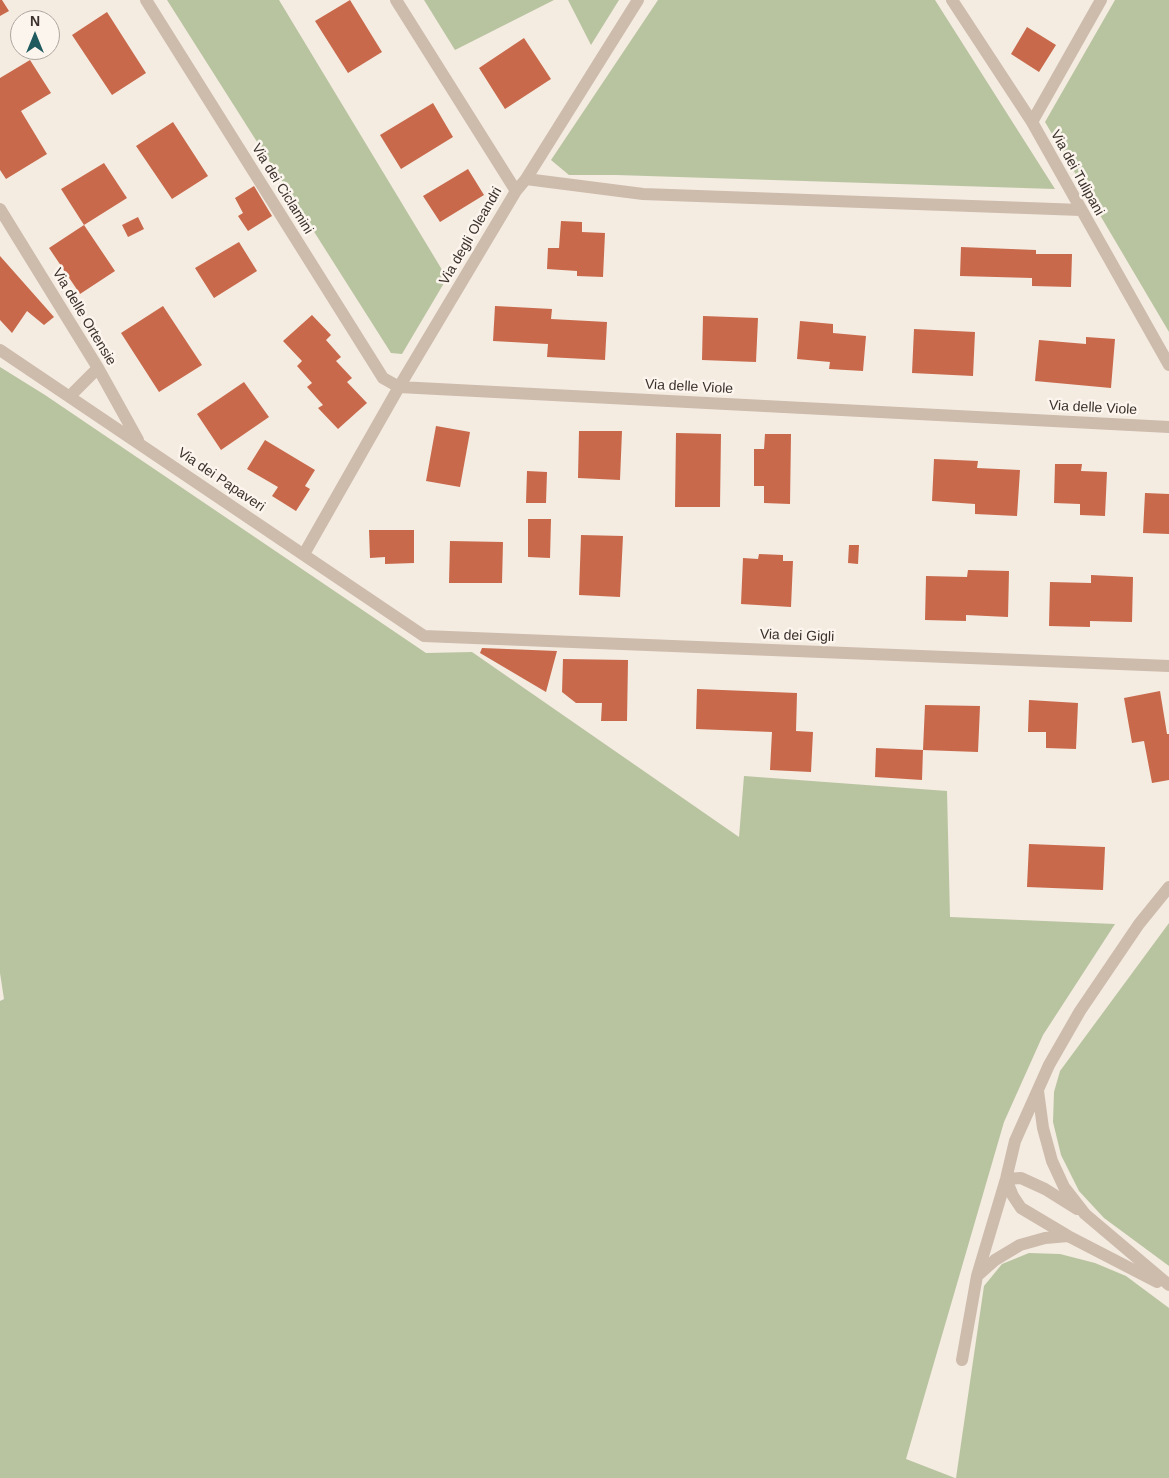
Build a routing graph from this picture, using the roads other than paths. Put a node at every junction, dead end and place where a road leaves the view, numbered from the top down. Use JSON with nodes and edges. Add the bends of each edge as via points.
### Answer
{"nodes":[{"id":1,"x":146,"y":0,"type":"edge"},
{"id":2,"x":396,"y":0,"type":"edge"},
{"id":3,"x":638,"y":0,"type":"edge"},
{"id":4,"x":952,"y":0,"type":"edge"},
{"id":5,"x":1101,"y":0,"type":"edge"},
{"id":6,"x":1032,"y":122,"type":"junction"},
{"id":7,"x":526,"y":179,"type":"junction"},
{"id":8,"x":516,"y":191,"type":"junction"},
{"id":9,"x":0,"y":209,"type":"edge"},
{"id":10,"x":1081,"y":210,"type":"junction"},
{"id":11,"x":0,"y":350,"type":"edge"},
{"id":12,"x":1169,"y":365,"type":"edge"},
{"id":13,"x":98,"y":368,"type":"junction"},
{"id":14,"x":399,"y":387,"type":"junction"},
{"id":15,"x":70,"y":396,"type":"junction"},
{"id":16,"x":1169,"y":427,"type":"edge"},
{"id":17,"x":139,"y":443,"type":"junction"},
{"id":18,"x":304,"y":554,"type":"junction"},
{"id":19,"x":424,"y":636,"type":"joint"},
{"id":20,"x":1169,"y":666,"type":"edge"},
{"id":21,"x":1169,"y":887,"type":"edge"},
{"id":22,"x":1038,"y":1090,"type":"junction"},
{"id":23,"x":1006,"y":1179,"type":"junction"},
{"id":24,"x":1085,"y":1214,"type":"junction"},
{"id":25,"x":1068,"y":1236,"type":"junction"},
{"id":26,"x":977,"y":1276,"type":"junction"},
{"id":27,"x":1169,"y":1287,"type":"edge"},
{"id":28,"x":962,"y":1360,"type":"dead end"}],
"edges":[{"from":1,"to":14,"type":"street","name":"Via dei Ciclamini","via":[[383,378]]},
{"from":2,"to":8,"type":"street","name":"Via degli Oleandri"},
{"from":3,"to":7,"type":"street"},
{"from":4,"to":6,"type":"street","name":"Via dei Tulipani"},
{"from":5,"to":6,"type":"street"},
{"from":6,"to":10,"type":"street","name":"Via dei Tulipani"},
{"from":7,"to":8,"type":"street"},
{"from":7,"to":10,"type":"street","via":[[643,194]]},
{"from":8,"to":14,"type":"street","name":"Via degli Oleandri"},
{"from":9,"to":13,"type":"street","name":"Via delle Ortensie"},
{"from":10,"to":12,"type":"street","name":"Via dei Tulipani"},
{"from":11,"to":15,"type":"street","name":"Via dei Papaveri"},
{"from":13,"to":15,"type":"street"},
{"from":13,"to":17,"type":"street","name":"Via delle Ortensie"},
{"from":14,"to":16,"type":"street","name":"Via delle Viole"},
{"from":14,"to":18,"type":"street"},
{"from":15,"to":17,"type":"street","name":"Via dei Papaveri"},
{"from":17,"to":18,"type":"street","name":"Via dei Papaveri"},
{"from":18,"to":19,"type":"street","name":"Via dei Papaveri"},
{"from":19,"to":20,"type":"street","name":"Via dei Gigli"},
{"from":21,"to":22,"type":"street","via":[[1139,924],[1080,1011]]},
{"from":22,"to":23,"type":"street","via":[[1015,1141]]},
{"from":22,"to":24,"type":"street","via":[[1043,1128],[1052,1160],[1064,1186]]},
{"from":23,"to":24,"type":"street","via":[[1022,1178]]},
{"from":23,"to":25,"type":"street","via":[[1022,1208]]},
{"from":23,"to":26,"type":"street"},
{"from":24,"to":27,"type":"street"},
{"from":25,"to":26,"type":"street","via":[[1045,1238],[1020,1246],[995,1260]]},
{"from":25,"to":27,"type":"street"},
{"from":26,"to":28,"type":"street"}]}
